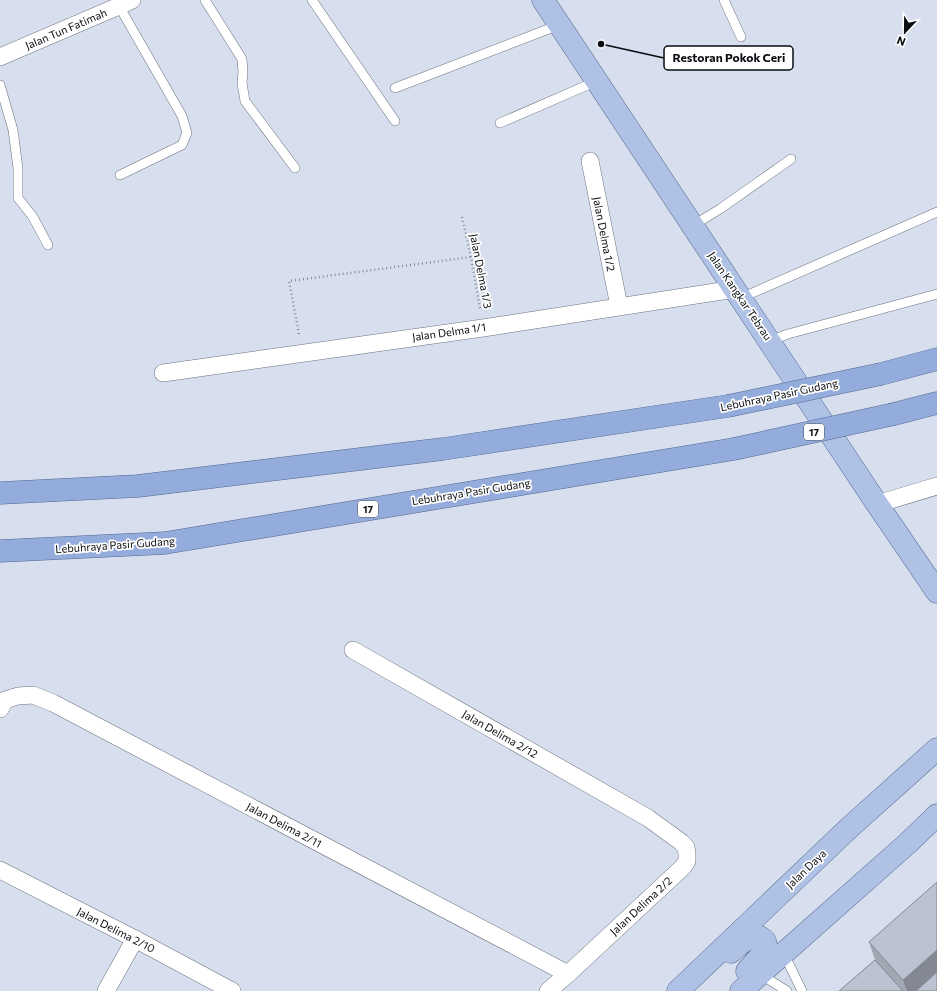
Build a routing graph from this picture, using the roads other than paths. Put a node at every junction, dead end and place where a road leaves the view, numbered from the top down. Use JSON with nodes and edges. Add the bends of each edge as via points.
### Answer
{"nodes":[{"id":1,"x":205,"y":0,"type":"edge"},
{"id":2,"x":312,"y":0,"type":"edge"},
{"id":3,"x":543,"y":0,"type":"edge"},
{"id":4,"x":724,"y":0,"type":"edge"},
{"id":5,"x":126,"y":3,"type":"edge"},
{"id":6,"x":559,"y":25,"type":"junction"},
{"id":7,"x":741,"y":37,"type":"dead end"},
{"id":8,"x":0,"y":57,"type":"edge"},
{"id":9,"x":597,"y":81,"type":"junction"},
{"id":10,"x":0,"y":85,"type":"edge"},
{"id":11,"x":395,"y":88,"type":"dead end"},
{"id":12,"x":395,"y":121,"type":"dead end"},
{"id":13,"x":500,"y":123,"type":"dead end"},
{"id":14,"x":791,"y":159,"type":"dead end"},
{"id":15,"x":590,"y":161,"type":"dead end"},
{"id":16,"x":295,"y":168,"type":"dead end"},
{"id":17,"x":120,"y":175,"type":"dead end"},
{"id":18,"x":937,"y":212,"type":"edge"},
{"id":19,"x":692,"y":226,"type":"junction"},
{"id":20,"x":48,"y":245,"type":"dead end"},
{"id":21,"x":738,"y":294,"type":"junction"},
{"id":22,"x":937,"y":294,"type":"edge"},
{"id":23,"x":619,"y":306,"type":"junction"},
{"id":24,"x":769,"y":340,"type":"junction"},
{"id":25,"x":937,"y":359,"type":"edge"},
{"id":26,"x":163,"y":373,"type":"dead end"},
{"id":27,"x":937,"y":403,"type":"edge"},
{"id":28,"x":937,"y":486,"type":"edge"},
{"id":29,"x":0,"y":493,"type":"edge"},
{"id":30,"x":877,"y":504,"type":"junction"},
{"id":31,"x":0,"y":551,"type":"edge"},
{"id":32,"x":937,"y":592,"type":"edge"},
{"id":33,"x":353,"y":650,"type":"dead end"},
{"id":34,"x":0,"y":709,"type":"edge"},
{"id":35,"x":937,"y":749,"type":"edge"},
{"id":36,"x":937,"y":815,"type":"edge"},
{"id":37,"x":648,"y":818,"type":"joint"},
{"id":38,"x":0,"y":870,"type":"edge"},
{"id":39,"x":135,"y":939,"type":"junction"},
{"id":40,"x":784,"y":954,"type":"junction"},
{"id":41,"x":568,"y":974,"type":"junction"},
{"id":42,"x":760,"y":974,"type":"junction"},
{"id":43,"x":106,"y":991,"type":"edge"},
{"id":44,"x":232,"y":991,"type":"edge"},
{"id":45,"x":548,"y":991,"type":"edge"},
{"id":46,"x":678,"y":991,"type":"edge"},
{"id":47,"x":729,"y":991,"type":"edge"},
{"id":48,"x":741,"y":991,"type":"edge"},
{"id":49,"x":787,"y":991,"type":"edge"},
{"id":50,"x":802,"y":991,"type":"edge"}],
"edges":[{"from":1,"to":16,"type":"lane","via":[[242,59],[242,83],[246,101]]},
{"from":2,"to":12,"type":"lane"},
{"from":3,"to":6,"type":"main road","name":"Jalan Kangkar Tebrau"},
{"from":4,"to":7,"type":"lane"},
{"from":5,"to":8,"type":"street","name":"Jalan Tun Fatimah"},
{"from":5,"to":17,"type":"lane","via":[[182,116],[187,133],[182,145]]},
{"from":6,"to":9,"type":"main road","name":"Jalan Kangkar Tebrau"},
{"from":6,"to":11,"type":"lane"},
{"from":9,"to":13,"type":"lane"},
{"from":9,"to":19,"type":"main road","name":"Jalan Kangkar Tebrau"},
{"from":10,"to":20,"type":"lane","via":[[13,130],[18,168],[18,198],[33,217]]},
{"from":14,"to":19,"type":"lane"},
{"from":15,"to":23,"type":"street","name":"Jalan Delma 1/2"},
{"from":18,"to":21,"type":"lane"},
{"from":19,"to":21,"type":"main road","name":"Jalan Kangkar Tebrau"},
{"from":21,"to":23,"type":"street","name":"Jalan Delma 1/1"},
{"from":21,"to":24,"type":"main road","name":"Jalan Kangkar Tebrau"},
{"from":22,"to":24,"type":"lane"},
{"from":23,"to":26,"type":"street","name":"Jalan Delma 1/1"},
{"from":24,"to":30,"type":"main road","name":"Jalan Kangkar Tebrau"},
{"from":25,"to":29,"type":"highway","name":"Lebuhraya Pasir Gudang","bridge":true,"via":[[880,374],[728,406],[443,449],[146,485]]},
{"from":27,"to":31,"type":"highway","name":"Lebuhraya Pasir Gudang","number":"17","bridge":true,"via":[[734,449],[165,543]]},
{"from":28,"to":30,"type":"street"},
{"from":30,"to":32,"type":"main road","name":"Jalan Kangkar Tebrau"},
{"from":33,"to":37,"type":"street","name":"Jalan Delima 2/12"},
{"from":34,"to":41,"type":"street","name":"Jalan Delima 2/11","via":[[5,700],[33,694],[53,703]]},
{"from":35,"to":46,"type":"main road","name":"Jalan Daya","via":[[849,828]]},
{"from":36,"to":40,"type":"main road"},
{"from":37,"to":41,"type":"street","name":"Jalan Delima 2/2","via":[[686,847],[686,861],[683,867]]},
{"from":38,"to":39,"type":"street","name":"Jalan Delima 2/10"},
{"from":39,"to":43,"type":"street"},
{"from":39,"to":44,"type":"street","name":"Jalan Delima 2/10"},
{"from":40,"to":42,"type":"main road"},
{"from":40,"to":50,"type":"lane"},
{"from":41,"to":45,"type":"street","name":"Jalan Delima 2/2"},
{"from":42,"to":48,"type":"main road"},
{"from":42,"to":49,"type":"lane"},
{"from":46,"to":47,"type":"main road","via":[[748,939],[760,937],[765,941],[765,951]]}]}
